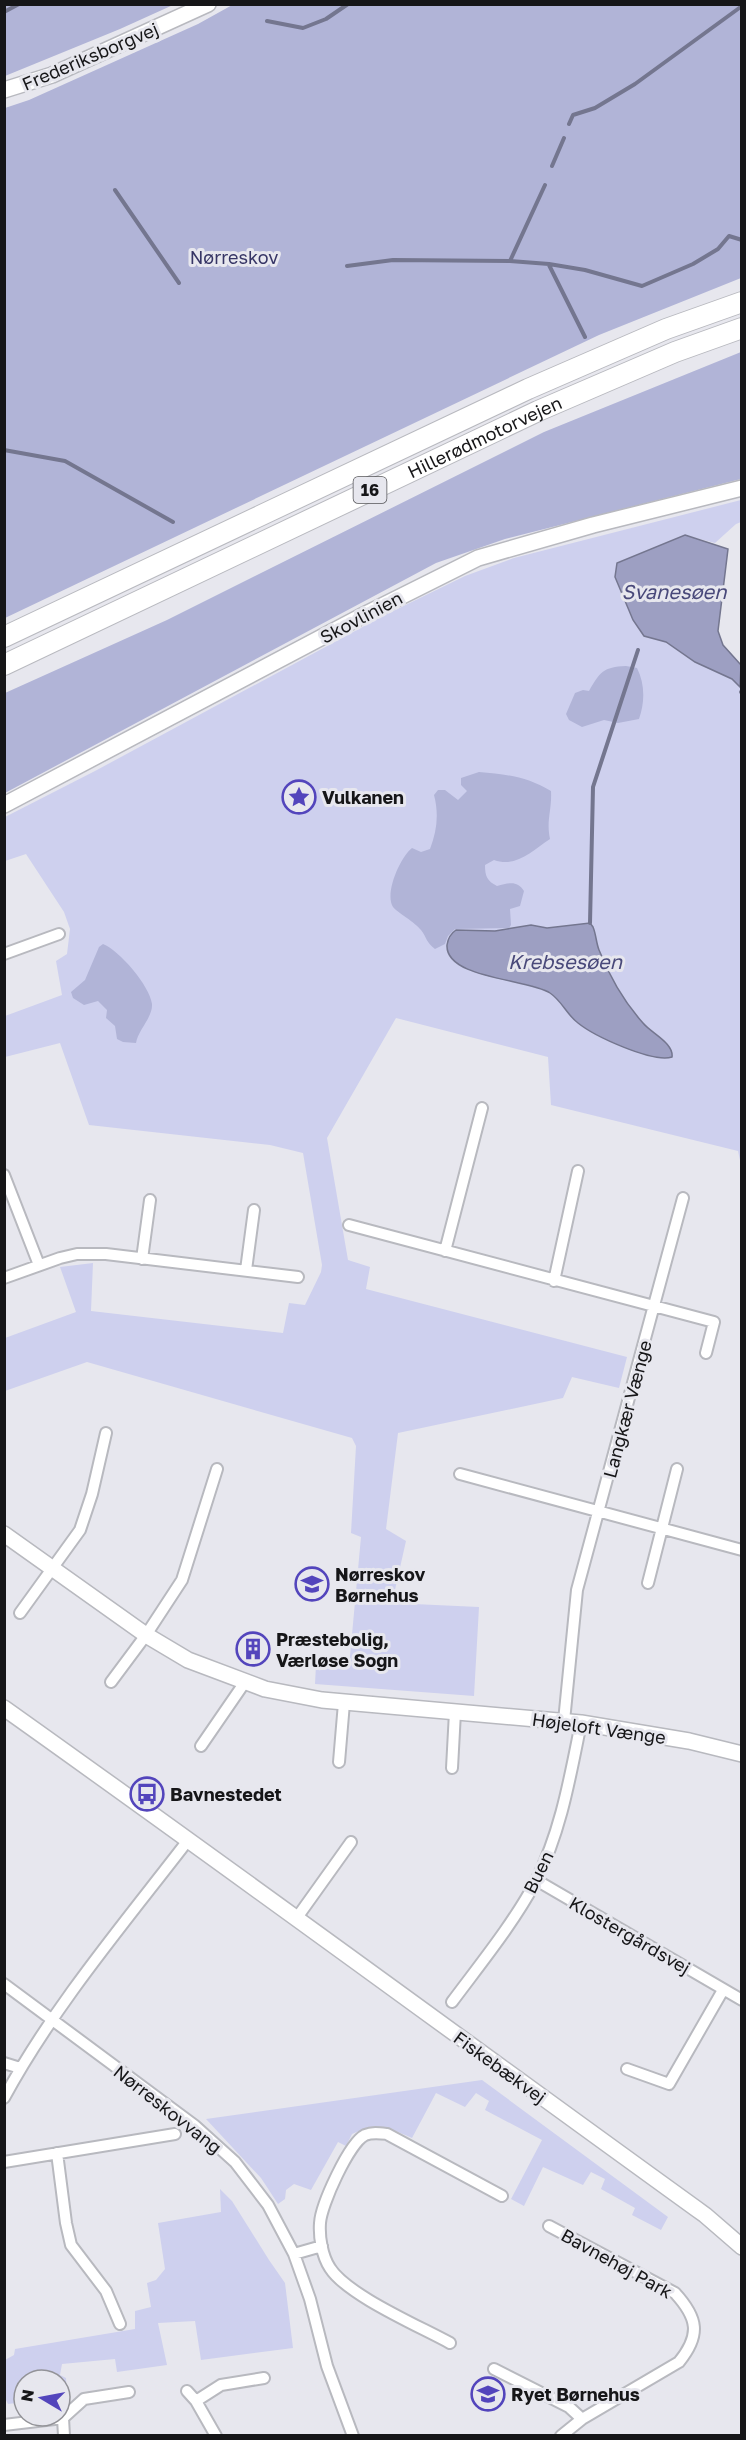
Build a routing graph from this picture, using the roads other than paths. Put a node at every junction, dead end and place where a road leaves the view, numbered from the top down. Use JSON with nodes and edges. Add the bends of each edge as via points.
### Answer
{"nodes":[{"id":1,"x":208,"y":4,"type":"edge"},
{"id":2,"x":4,"y":90,"type":"edge"},
{"id":3,"x":741,"y":302,"type":"edge"},
{"id":4,"x":741,"y":328,"type":"edge"},
{"id":5,"x":741,"y":488,"type":"edge"},
{"id":6,"x":4,"y":637,"type":"edge"},
{"id":7,"x":4,"y":665,"type":"edge"},
{"id":8,"x":4,"y":805,"type":"edge"},
{"id":9,"x":59,"y":934,"type":"dead end"},
{"id":10,"x":4,"y":954,"type":"edge"},
{"id":11,"x":482,"y":1108,"type":"dead end"},
{"id":12,"x":578,"y":1171,"type":"dead end"},
{"id":13,"x":4,"y":1175,"type":"edge"},
{"id":14,"x":683,"y":1198,"type":"dead end"},
{"id":15,"x":150,"y":1200,"type":"dead end"},
{"id":16,"x":254,"y":1210,"type":"dead end"},
{"id":17,"x":349,"y":1225,"type":"dead end"},
{"id":18,"x":445,"y":1251,"type":"junction"},
{"id":19,"x":142,"y":1258,"type":"junction"},
{"id":20,"x":39,"y":1265,"type":"junction"},
{"id":21,"x":246,"y":1270,"type":"junction"},
{"id":22,"x":298,"y":1277,"type":"dead end"},
{"id":23,"x":4,"y":1278,"type":"edge"},
{"id":24,"x":554,"y":1281,"type":"junction"},
{"id":25,"x":654,"y":1306,"type":"junction"},
{"id":26,"x":706,"y":1353,"type":"dead end"},
{"id":27,"x":106,"y":1433,"type":"dead end"},
{"id":28,"x":677,"y":1468,"type":"dead end"},
{"id":29,"x":217,"y":1469,"type":"dead end"},
{"id":30,"x":460,"y":1474,"type":"dead end"},
{"id":31,"x":600,"y":1512,"type":"junction"},
{"id":32,"x":662,"y":1528,"type":"junction"},
{"id":33,"x":4,"y":1534,"type":"edge"},
{"id":34,"x":741,"y":1550,"type":"edge"},
{"id":35,"x":52,"y":1568,"type":"junction"},
{"id":36,"x":648,"y":1583,"type":"dead end"},
{"id":37,"x":20,"y":1613,"type":"dead end"},
{"id":38,"x":146,"y":1635,"type":"junction"},
{"id":39,"x":111,"y":1682,"type":"dead end"},
{"id":40,"x":245,"y":1682,"type":"junction"},
{"id":41,"x":344,"y":1703,"type":"junction"},
{"id":42,"x":4,"y":1708,"type":"edge"},
{"id":43,"x":455,"y":1712,"type":"junction"},
{"id":44,"x":564,"y":1721,"type":"junction"},
{"id":45,"x":581,"y":1723,"type":"junction"},
{"id":46,"x":201,"y":1746,"type":"dead end"},
{"id":47,"x":741,"y":1754,"type":"edge"},
{"id":48,"x":339,"y":1762,"type":"dead end"},
{"id":49,"x":452,"y":1768,"type":"dead end"},
{"id":50,"x":189,"y":1839,"type":"junction"},
{"id":51,"x":351,"y":1842,"type":"dead end"},
{"id":52,"x":536,"y":1880,"type":"junction"},
{"id":53,"x":296,"y":1919,"type":"junction"},
{"id":54,"x":4,"y":1984,"type":"edge"},
{"id":55,"x":723,"y":1990,"type":"junction"},
{"id":56,"x":741,"y":2000,"type":"edge"},
{"id":57,"x":452,"y":2002,"type":"dead end"},
{"id":58,"x":52,"y":2019,"type":"junction"},
{"id":59,"x":4,"y":2063,"type":"edge"},
{"id":60,"x":20,"y":2068,"type":"junction"},
{"id":61,"x":627,"y":2069,"type":"dead end"},
{"id":62,"x":4,"y":2098,"type":"edge"},
{"id":63,"x":176,"y":2134,"type":"dead end"},
{"id":64,"x":57,"y":2153,"type":"junction"},
{"id":65,"x":4,"y":2162,"type":"edge"},
{"id":66,"x":502,"y":2196,"type":"dead end"},
{"id":67,"x":705,"y":2215,"type":"junction"},
{"id":68,"x":549,"y":2226,"type":"dead end"},
{"id":69,"x":741,"y":2233,"type":"edge"},
{"id":70,"x":322,"y":2246,"type":"junction"},
{"id":71,"x":741,"y":2247,"type":"edge"},
{"id":72,"x":294,"y":2254,"type":"junction"},
{"id":73,"x":120,"y":2324,"type":"dead end"},
{"id":74,"x":450,"y":2343,"type":"dead end"},
{"id":75,"x":494,"y":2368,"type":"dead end"},
{"id":76,"x":264,"y":2378,"type":"dead end"},
{"id":77,"x":187,"y":2391,"type":"dead end"},
{"id":78,"x":129,"y":2392,"type":"dead end"},
{"id":79,"x":196,"y":2401,"type":"junction"},
{"id":80,"x":72,"y":2410,"type":"edge"},
{"id":81,"x":582,"y":2419,"type":"junction"},
{"id":82,"x":216,"y":2436,"type":"edge"},
{"id":83,"x":353,"y":2436,"type":"edge"},
{"id":84,"x":561,"y":2436,"type":"edge"}],
"edges":[{"from":1,"to":2,"type":"street","name":"Frederiksborgvej","via":[[52,75]]},
{"from":3,"to":6,"type":"highway","name":"Hillerødmotorvejen","number":"16","via":[[666,329],[528,388]]},
{"from":4,"to":7,"type":"highway","name":"Hillerødmotorvejen","number":"16","via":[[538,411]]},
{"from":5,"to":8,"type":"street","name":"Skovlinien","via":[[478,558]]},
{"from":9,"to":10,"type":"street"},
{"from":11,"to":18,"type":"street"},
{"from":12,"to":24,"type":"street"},
{"from":13,"to":20,"type":"street"},
{"from":14,"to":25,"type":"street","name":"Langkær Vænge"},
{"from":15,"to":19,"type":"street"},
{"from":16,"to":21,"type":"street"},
{"from":17,"to":18,"type":"street"},
{"from":18,"to":24,"type":"street"},
{"from":19,"to":20,"type":"street","via":[[77,1254]]},
{"from":19,"to":21,"type":"street"},
{"from":20,"to":23,"type":"street"},
{"from":21,"to":22,"type":"street"},
{"from":24,"to":25,"type":"street"},
{"from":25,"to":26,"type":"street","via":[[714,1322]]},
{"from":25,"to":31,"type":"street","name":"Langkær Vænge"},
{"from":27,"to":35,"type":"street","via":[[80,1530]]},
{"from":28,"to":32,"type":"street"},
{"from":29,"to":38,"type":"street","via":[[182,1580]]},
{"from":30,"to":31,"type":"street"},
{"from":31,"to":32,"type":"street"},
{"from":31,"to":44,"type":"street","name":"Langkær Vænge","via":[[577,1590]]},
{"from":32,"to":34,"type":"street"},
{"from":32,"to":36,"type":"street"},
{"from":33,"to":35,"type":"street","name":"Højeloft Vænge"},
{"from":35,"to":37,"type":"street"},
{"from":35,"to":38,"type":"street","name":"Højeloft Vænge"},
{"from":38,"to":39,"type":"street"},
{"from":38,"to":40,"type":"street","name":"Højeloft Vænge","via":[[188,1660]]},
{"from":40,"to":41,"type":"street","name":"Højeloft Vænge","via":[[300,1697]]},
{"from":40,"to":46,"type":"street"},
{"from":41,"to":43,"type":"street","name":"Højeloft Vænge"},
{"from":41,"to":48,"type":"street"},
{"from":42,"to":50,"type":"street","name":"Fiskebækvej"},
{"from":43,"to":44,"type":"street","name":"Højeloft Vænge"},
{"from":43,"to":49,"type":"street"},
{"from":44,"to":45,"type":"street","name":"Højeloft Vænge"},
{"from":45,"to":47,"type":"street","name":"Højeloft Vænge"},
{"from":45,"to":52,"type":"street","name":"Buen","via":[[564,1807]]},
{"from":50,"to":53,"type":"street","name":"Fiskebækvej"},
{"from":50,"to":58,"type":"street"},
{"from":51,"to":53,"type":"street"},
{"from":52,"to":55,"type":"street","name":"Klostergårdsvej"},
{"from":52,"to":57,"type":"street","name":"Buen","via":[[516,1915]]},
{"from":53,"to":67,"type":"street","name":"Fiskebækvej"},
{"from":54,"to":58,"type":"street","name":"Nørreskovvang"},
{"from":55,"to":56,"type":"street","name":"Klostergårdsvej"},
{"from":55,"to":61,"type":"street","via":[[669,2084]]},
{"from":58,"to":60,"type":"street"},
{"from":58,"to":72,"type":"street","name":"Nørreskovvang","via":[[194,2125],[235,2162],[268,2205]]},
{"from":59,"to":60,"type":"street"},
{"from":60,"to":62,"type":"street"},
{"from":63,"to":64,"type":"street"},
{"from":64,"to":65,"type":"street"},
{"from":64,"to":73,"type":"street","via":[[71,2245],[106,2291]]},
{"from":66,"to":70,"type":"street","via":[[387,2134],[376,2132],[363,2136],[354,2145],[323,2203]]},
{"from":67,"to":69,"type":"street","name":"Fiskebækvej"},
{"from":67,"to":71,"type":"street","name":"Fiskebækvej"},
{"from":68,"to":81,"type":"street","name":"Bavnehøj Park","via":[[675,2293],[689,2308],[694,2323],[689,2350],[679,2362]]},
{"from":70,"to":72,"type":"street"},
{"from":70,"to":74,"type":"street","via":[[329,2267],[348,2288]]},
{"from":72,"to":83,"type":"street","name":"Nørreskovvang","via":[[327,2366]]},
{"from":75,"to":81,"type":"street","via":[[569,2407]]},
{"from":76,"to":79,"type":"street","via":[[221,2385]]},
{"from":77,"to":79,"type":"street"},
{"from":78,"to":80,"type":"street","via":[[84,2399]]},
{"from":79,"to":82,"type":"street"},
{"from":81,"to":84,"type":"street","name":"Bavnehøj Park"}]}
